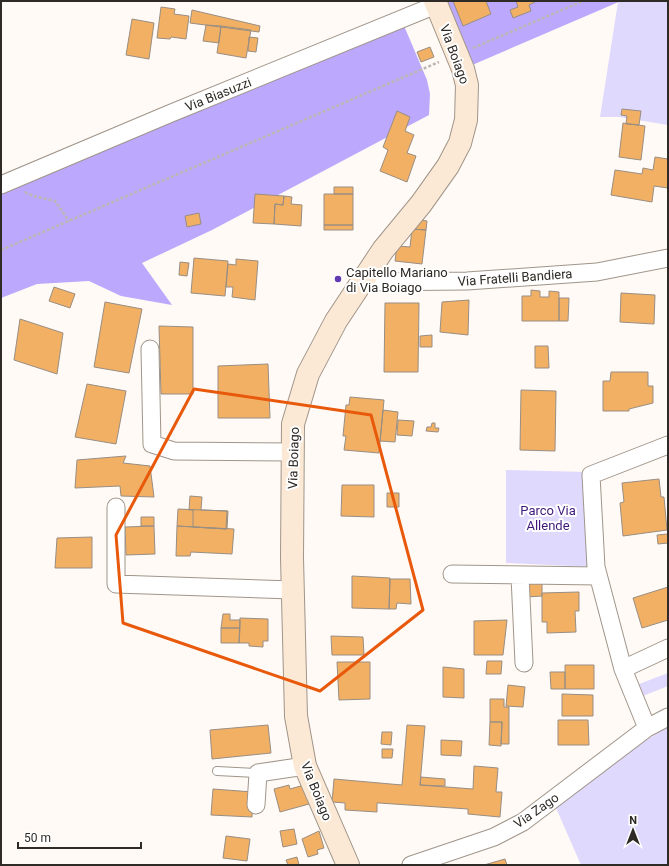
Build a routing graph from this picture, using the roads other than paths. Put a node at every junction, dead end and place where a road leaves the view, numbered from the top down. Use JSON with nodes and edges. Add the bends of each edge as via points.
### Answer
{"nodes":[{"id":1,"x":436,"y":3,"type":"edge"},
{"id":2,"x":4,"y":184,"type":"edge"},
{"id":3,"x":668,"y":258,"type":"edge"},
{"id":4,"x":361,"y":282,"type":"junction"},
{"id":5,"x":150,"y":349,"type":"dead end"},
{"id":6,"x":668,"y":445,"type":"edge"},
{"id":7,"x":293,"y":452,"type":"junction"},
{"id":8,"x":116,"y":507,"type":"dead end"},
{"id":9,"x":452,"y":574,"type":"dead end"},
{"id":10,"x":520,"y":576,"type":"junction"},
{"id":11,"x":598,"y":576,"type":"junction"},
{"id":12,"x":292,"y":590,"type":"junction"},
{"id":13,"x":668,"y":648,"type":"edge"},
{"id":14,"x":524,"y":663,"type":"dead end"},
{"id":15,"x":623,"y":669,"type":"junction"},
{"id":16,"x":668,"y":717,"type":"edge"},
{"id":17,"x":647,"y":728,"type":"junction"},
{"id":18,"x":305,"y":766,"type":"junction"},
{"id":19,"x":217,"y":771,"type":"dead end"},
{"id":20,"x":258,"y":773,"type":"junction"},
{"id":21,"x":256,"y":805,"type":"dead end"},
{"id":22,"x":348,"y":865,"type":"edge"},
{"id":23,"x":411,"y":865,"type":"edge"}],
"edges":[{"from":1,"to":2,"type":"street","name":"Via Biasuzzi"},
{"from":1,"to":4,"type":"street","name":"Via Boiago","via":[[465,77],[468,102],[460,143],[448,166],[421,204],[383,250]]},
{"from":3,"to":4,"type":"street","name":"Via Fratelli Bandiera","via":[[581,273],[467,281]]},
{"from":4,"to":7,"type":"street","name":"Via Boiago","via":[[336,321],[308,374],[293,424]]},
{"from":5,"to":7,"type":"street","via":[[152,444],[174,450]]},
{"from":6,"to":11,"type":"street","via":[[591,475]]},
{"from":7,"to":12,"type":"street","name":"Via Boiago"},
{"from":8,"to":12,"type":"street","via":[[116,584]]},
{"from":9,"to":10,"type":"street"},
{"from":10,"to":11,"type":"street"},
{"from":10,"to":14,"type":"street"},
{"from":11,"to":15,"type":"street"},
{"from":12,"to":18,"type":"street","name":"Via Boiago","via":[[294,688]]},
{"from":13,"to":15,"type":"street"},
{"from":15,"to":17,"type":"street"},
{"from":16,"to":17,"type":"street","name":"Via Zago"},
{"from":17,"to":23,"type":"street","name":"Via Zago","via":[[523,822],[494,837]]},
{"from":18,"to":20,"type":"street"},
{"from":18,"to":22,"type":"street","name":"Via Boiago"},
{"from":19,"to":20,"type":"lane"},
{"from":20,"to":21,"type":"street"}]}
